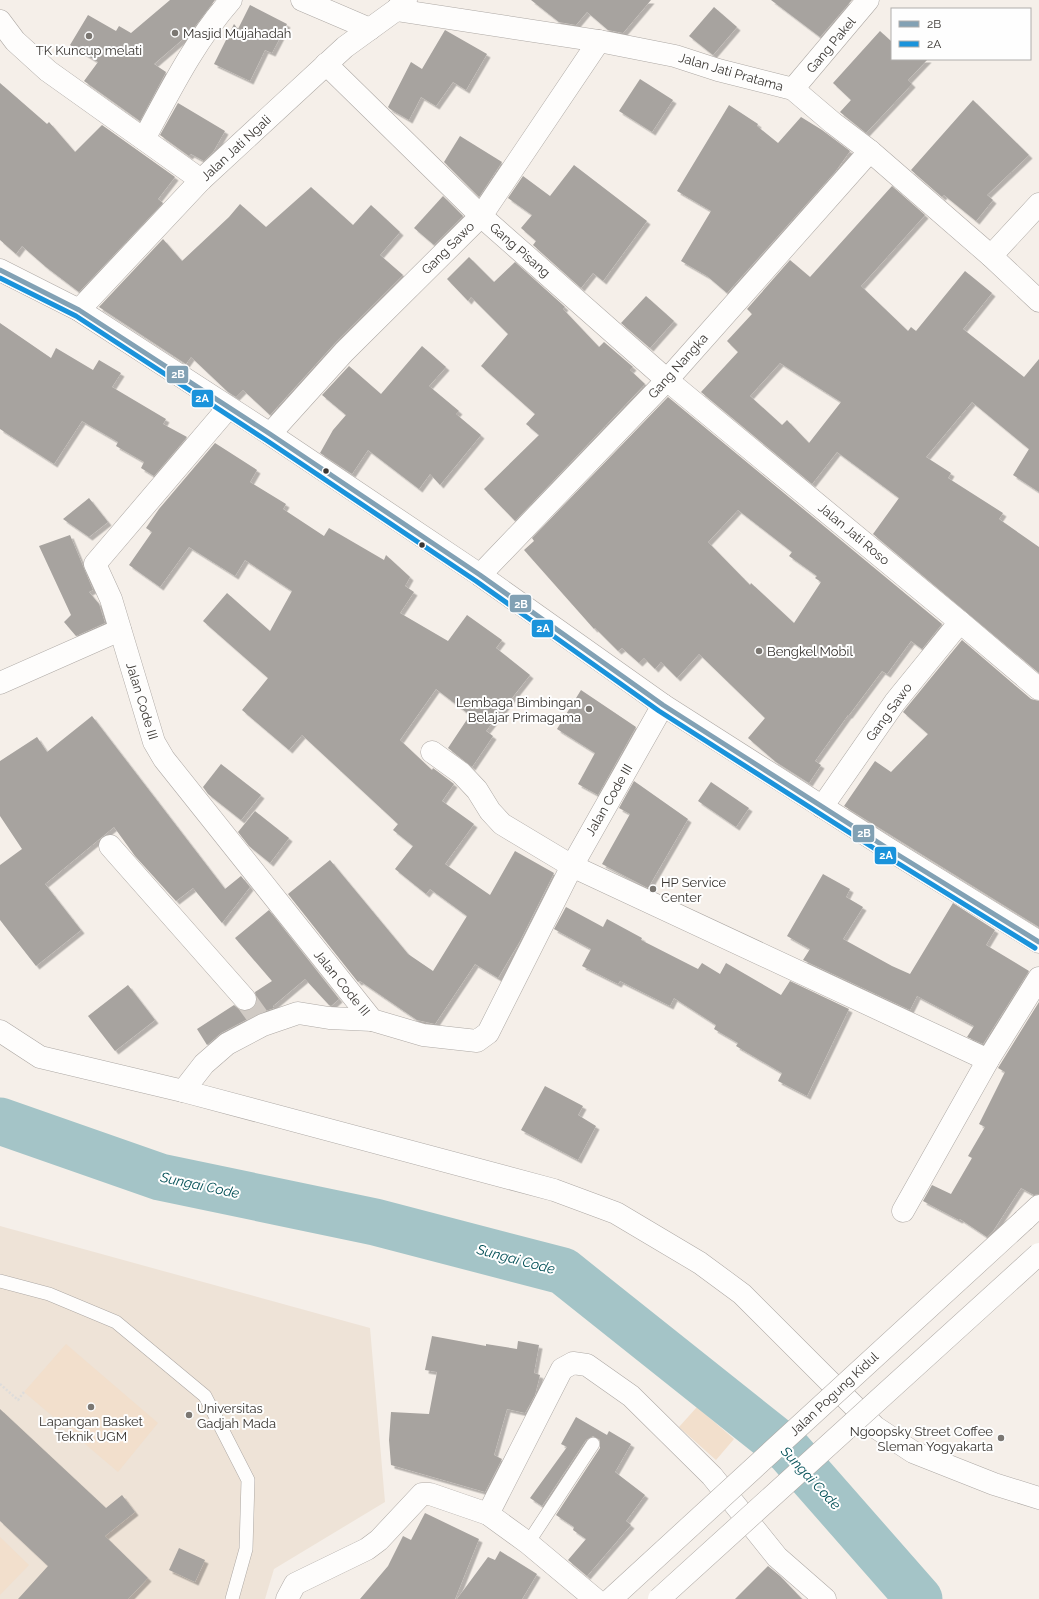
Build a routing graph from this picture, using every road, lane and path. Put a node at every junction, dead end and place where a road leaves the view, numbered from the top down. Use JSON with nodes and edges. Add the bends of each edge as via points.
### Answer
{"nodes":[{"id":1,"x":231,"y":0,"type":"edge"},
{"id":2,"x":302,"y":0,"type":"edge"},
{"id":3,"x":868,"y":0,"type":"edge"},
{"id":4,"x":401,"y":5,"type":"edge"},
{"id":5,"x":0,"y":21,"type":"edge"},
{"id":6,"x":370,"y":29,"type":"junction"},
{"id":7,"x":599,"y":41,"type":"junction"},
{"id":8,"x":326,"y":64,"type":"junction"},
{"id":9,"x":793,"y":89,"type":"junction"},
{"id":10,"x":144,"y":139,"type":"junction"},
{"id":11,"x":870,"y":151,"type":"junction"},
{"id":12,"x":201,"y":180,"type":"junction"},
{"id":13,"x":1039,"y":204,"type":"edge"},
{"id":14,"x":480,"y":216,"type":"junction"},
{"id":15,"x":991,"y":256,"type":"junction"},
{"id":16,"x":0,"y":270,"type":"edge"},
{"id":17,"x":1039,"y":301,"type":"edge"},
{"id":18,"x":79,"y":310,"type":"junction"},
{"id":19,"x":667,"y":380,"type":"junction"},
{"id":20,"x":228,"y":408,"type":"junction"},
{"id":21,"x":270,"y":434,"type":"junction"},
{"id":22,"x":480,"y":575,"type":"junction"},
{"id":23,"x":960,"y":622,"type":"junction"},
{"id":24,"x":120,"y":630,"type":"junction"},
{"id":25,"x":0,"y":683,"type":"edge"},
{"id":26,"x":1039,"y":689,"type":"edge"},
{"id":27,"x":663,"y":704,"type":"junction"},
{"id":28,"x":432,"y":752,"type":"dead end"},
{"id":29,"x":822,"y":807,"type":"junction"},
{"id":30,"x":110,"y":846,"type":"dead end"},
{"id":31,"x":572,"y":866,"type":"junction"},
{"id":32,"x":1039,"y":942,"type":"edge"},
{"id":33,"x":1039,"y":978,"type":"edge"},
{"id":34,"x":245,"y":999,"type":"tunnel mouth"},
{"id":35,"x":372,"y":1020,"type":"junction"},
{"id":36,"x":0,"y":1031,"type":"edge"},
{"id":37,"x":988,"y":1060,"type":"junction"},
{"id":38,"x":183,"y":1091,"type":"junction"},
{"id":39,"x":904,"y":1211,"type":"dead end"},
{"id":40,"x":1032,"y":1213,"type":"edge"},
{"id":41,"x":1039,"y":1254,"type":"edge"},
{"id":42,"x":0,"y":1281,"type":"edge"},
{"id":43,"x":0,"y":1384,"type":"edge"},
{"id":44,"x":24,"y":1392,"type":"dead end"},
{"id":45,"x":593,"y":1444,"type":"dead end"},
{"id":46,"x":1039,"y":1498,"type":"edge"},
{"id":47,"x":488,"y":1514,"type":"junction"},
{"id":48,"x":528,"y":1543,"type":"junction"},
{"id":49,"x":232,"y":1599,"type":"edge"},
{"id":50,"x":287,"y":1599,"type":"edge"},
{"id":51,"x":595,"y":1599,"type":"edge"},
{"id":52,"x":611,"y":1599,"type":"edge"},
{"id":53,"x":659,"y":1599,"type":"edge"},
{"id":54,"x":825,"y":1599,"type":"edge"}],
"edges":[{"from":1,"to":10,"type":"street","via":[[188,57]]},
{"from":2,"to":6,"type":"street"},
{"from":3,"to":9,"type":"street","name":"Gang Pakel"},
{"from":4,"to":6,"type":"street","name":"Jalan Jati Ngali"},
{"from":4,"to":7,"type":"street","name":"Jalan Jati Pratama"},
{"from":5,"to":10,"type":"street","via":[[15,42],[48,71]]},
{"from":6,"to":8,"type":"street","name":"Jalan Jati Ngali"},
{"from":7,"to":9,"type":"street","name":"Jalan Jati Pratama","via":[[675,56]]},
{"from":7,"to":14,"type":"street","name":"Gang Sawo"},
{"from":8,"to":12,"type":"street","name":"Jalan Jati Ngali"},
{"from":8,"to":14,"type":"street","name":"Gang Pisang"},
{"from":9,"to":11,"type":"street","name":"Jalan Jati Pratama"},
{"from":10,"to":12,"type":"street"},
{"from":11,"to":15,"type":"street","name":"Jalan Jati Pratama"},
{"from":11,"to":19,"type":"street","name":"Gang Nangka"},
{"from":12,"to":18,"type":"street","name":"Jalan Jati Ngali"},
{"from":13,"to":15,"type":"street"},
{"from":14,"to":19,"type":"street","name":"Gang Pisang"},
{"from":14,"to":21,"type":"street","name":"Gang Sawo","via":[[344,352]]},
{"from":15,"to":17,"type":"street","name":"Jalan Jati Pratama"},
{"from":16,"to":18,"type":"street"},
{"from":18,"to":20,"type":"street"},
{"from":19,"to":22,"type":"street","name":"Gang Nangka"},
{"from":19,"to":23,"type":"street","name":"Jalan Jati Roso"},
{"from":20,"to":21,"type":"street"},
{"from":20,"to":24,"type":"street","name":"Jalan Code III","via":[[95,564],[111,599]]},
{"from":21,"to":22,"type":"street"},
{"from":22,"to":27,"type":"street"},
{"from":23,"to":26,"type":"street","name":"Jalan Jati Roso"},
{"from":23,"to":29,"type":"street","name":"Gang Sawo","via":[[895,702]]},
{"from":24,"to":25,"type":"street"},
{"from":24,"to":35,"type":"street","name":"Jalan Code III","via":[[154,742],[164,759]]},
{"from":27,"to":29,"type":"street"},
{"from":27,"to":31,"type":"street","name":"Jalan Code III"},
{"from":28,"to":31,"type":"street","via":[[461,773],[502,824]]},
{"from":29,"to":32,"type":"street"},
{"from":30,"to":34,"type":"street"},
{"from":31,"to":35,"type":"street","name":"Jalan Code III","via":[[488,1033],[477,1041],[423,1035]]},
{"from":31,"to":37,"type":"street"},
{"from":33,"to":37,"type":"street"},
{"from":35,"to":38,"type":"street","via":[[298,1013],[261,1021],[227,1044],[204,1064]]},
{"from":36,"to":38,"type":"street","via":[[40,1058]]},
{"from":37,"to":39,"type":"street"},
{"from":38,"to":46,"type":"street","via":[[554,1190],[616,1213],[700,1263],[742,1294],[875,1427],[913,1452],[994,1484]]},
{"from":40,"to":52,"type":"street","name":"Jalan Pogung Kidul","bridge":true},
{"from":41,"to":53,"type":"street","bridge":true},
{"from":42,"to":49,"type":"lane","via":[[49,1294],[116,1322],[205,1396],[248,1480],[246,1549]]},
{"from":43,"to":44,"type":"path","via":[[18,1400]]},
{"from":45,"to":48,"type":"lane"},
{"from":47,"to":48,"type":"street"},
{"from":47,"to":50,"type":"street","via":[[430,1494],[422,1494],[379,1540],[367,1549],[295,1584]]},
{"from":47,"to":54,"type":"street","via":[[562,1368],[572,1363],[587,1366],[647,1411],[712,1476],[777,1557]]},
{"from":48,"to":51,"type":"street"}]}
